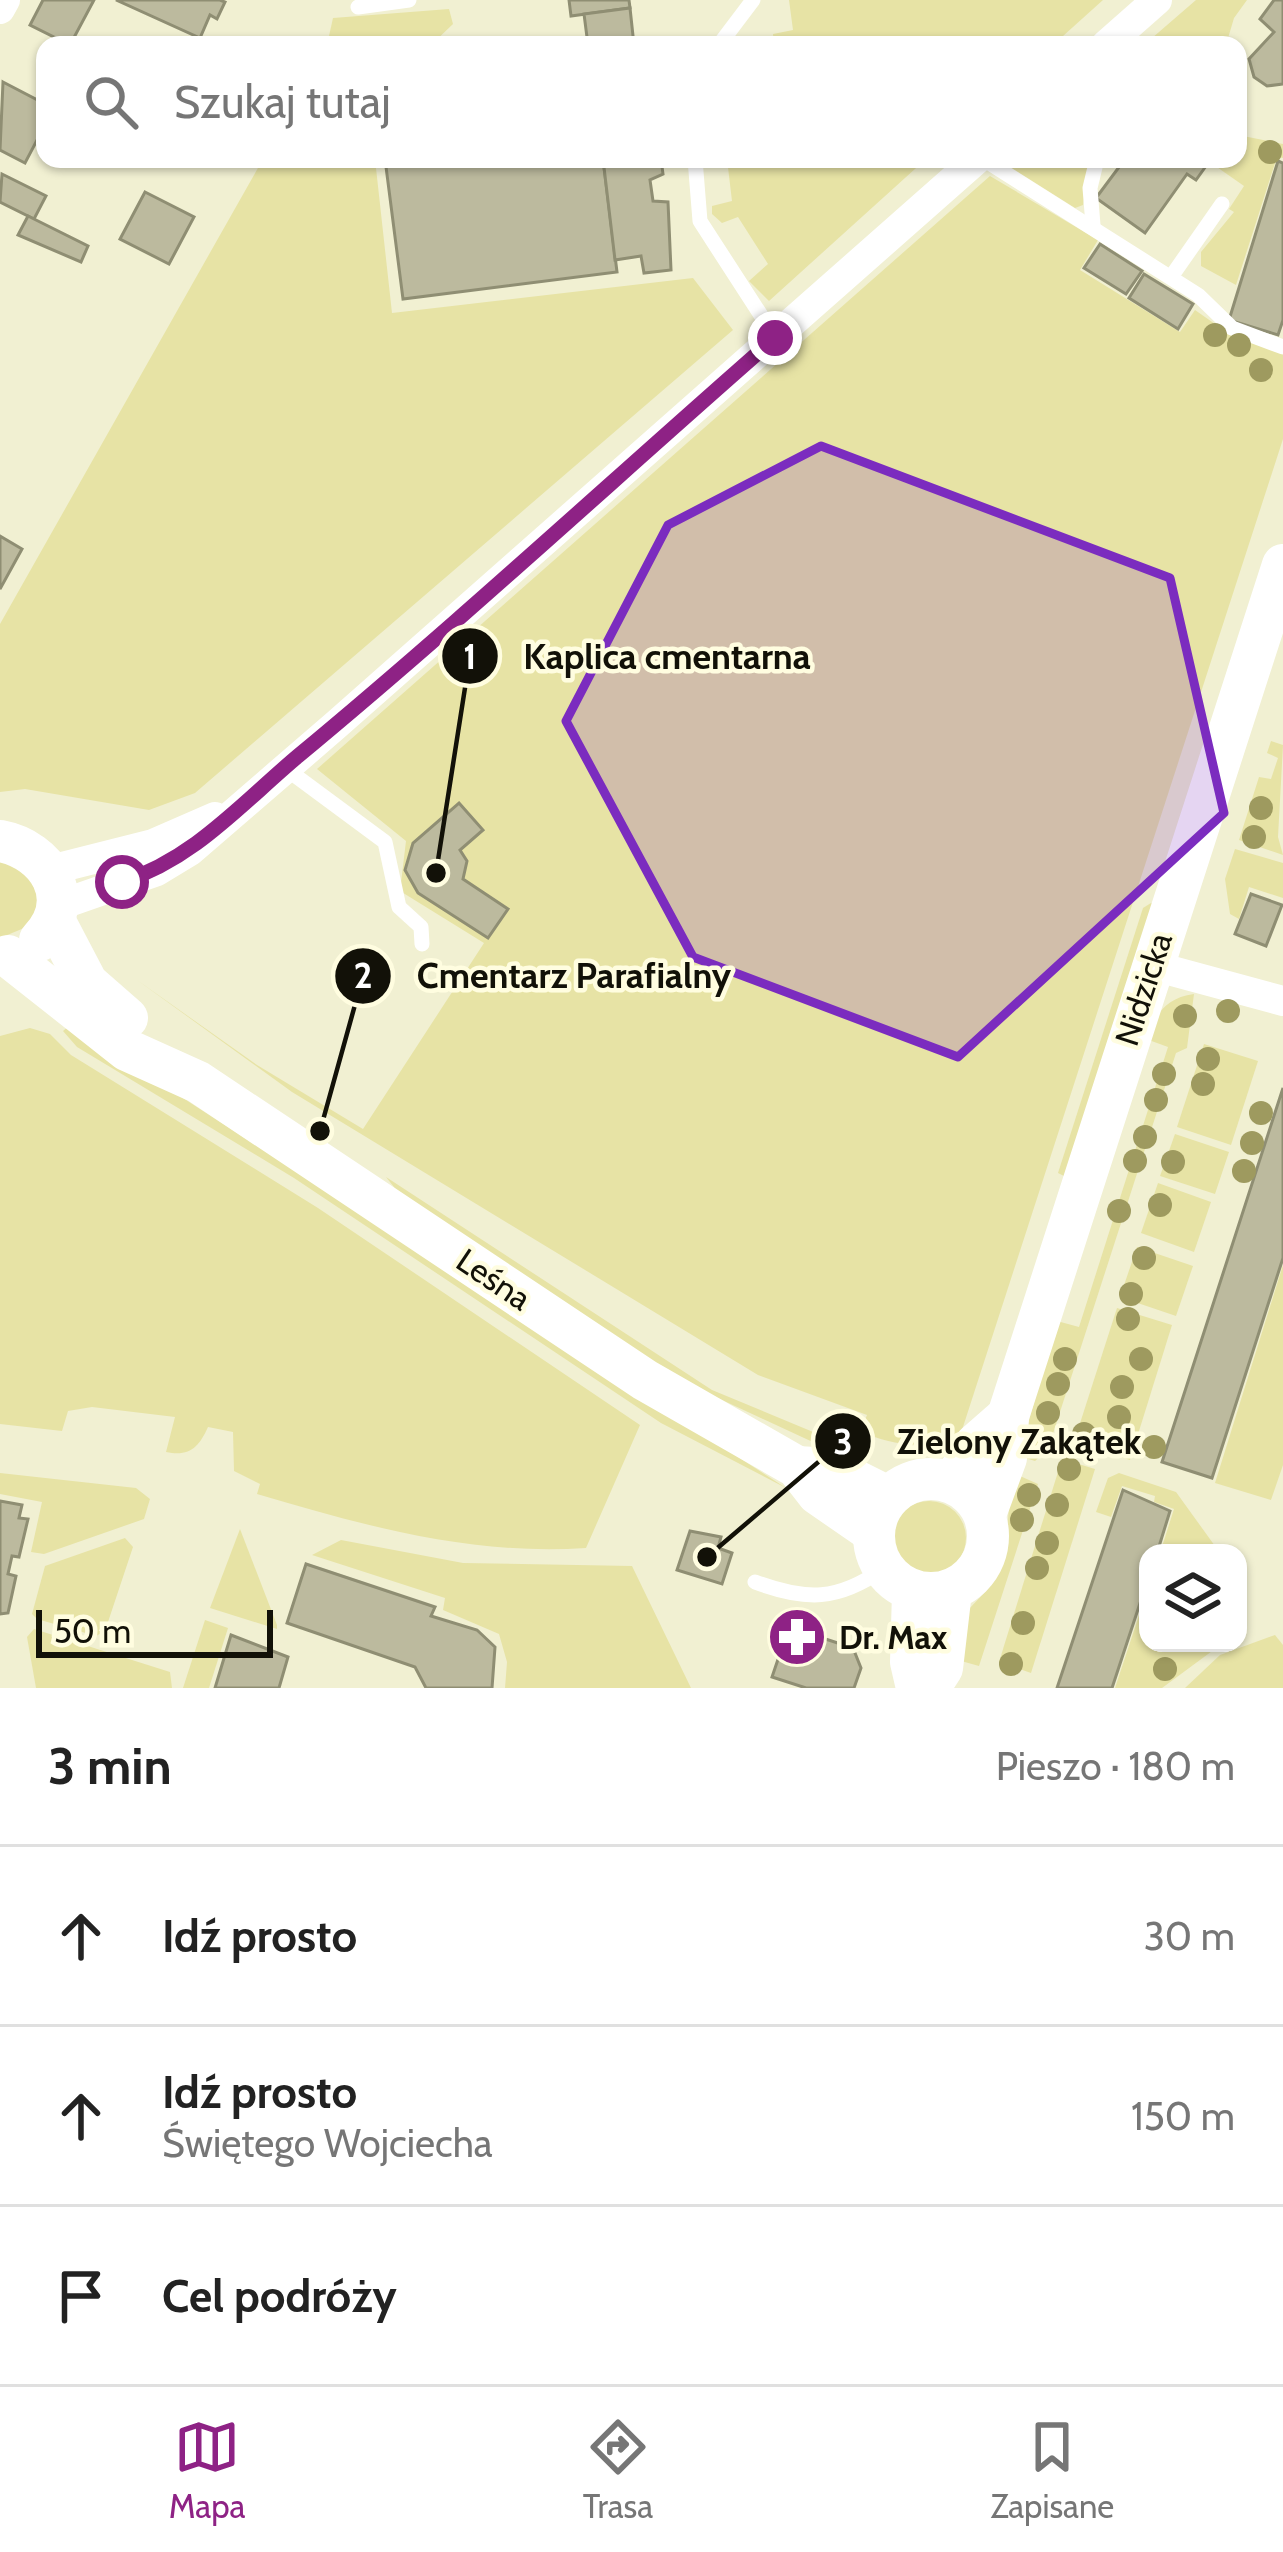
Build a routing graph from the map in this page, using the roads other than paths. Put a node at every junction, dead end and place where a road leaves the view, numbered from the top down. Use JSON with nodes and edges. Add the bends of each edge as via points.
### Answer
{"nodes":[{"id":1,"x":5,"y":0,"type":"edge"},
{"id":2,"x":409,"y":0,"type":"edge"},
{"id":3,"x":753,"y":0,"type":"edge"},
{"id":4,"x":1156,"y":0,"type":"edge"},
{"id":5,"x":358,"y":7,"type":"dead end"},
{"id":6,"x":0,"y":9,"type":"edge"},
{"id":7,"x":725,"y":36,"type":"edge"},
{"id":8,"x":1116,"y":36,"type":"edge"},
{"id":9,"x":696,"y":168,"type":"edge"},
{"id":10,"x":970,"y":168,"type":"edge"},
{"id":11,"x":995,"y":168,"type":"edge"},
{"id":12,"x":1095,"y":168,"type":"edge"},
{"id":13,"x":1222,"y":204,"type":"dead end"},
{"id":14,"x":1093,"y":225,"type":"junction"},
{"id":15,"x":1171,"y":278,"type":"junction"},
{"id":16,"x":775,"y":338,"type":"junction"},
{"id":17,"x":1283,"y":346,"type":"edge"},
{"id":18,"x":1283,"y":565,"type":"edge"},
{"id":19,"x":285,"y":767,"type":"junction"},
{"id":20,"x":0,"y":841,"type":"edge"},
{"id":21,"x":54,"y":899,"type":"junction"},
{"id":22,"x":422,"y":944,"type":"dead end"},
{"id":23,"x":4,"y":957,"type":"edge"},
{"id":24,"x":1150,"y":965,"type":"junction"},
{"id":25,"x":1283,"y":1001,"type":"edge"},
{"id":26,"x":197,"y":1082,"type":"junction"},
{"id":27,"x":1007,"y":1416,"type":"junction"},
{"id":28,"x":953,"y":1483,"type":"junction"},
{"id":29,"x":986,"y":1512,"type":"junction"},
{"id":30,"x":902,"y":1556,"type":"junction"},
{"id":31,"x":755,"y":1582,"type":"dead end"},
{"id":32,"x":917,"y":1688,"type":"edge"},
{"id":33,"x":928,"y":1688,"type":"edge"}],
"edges":[{"from":1,"to":6,"type":"street"},
{"from":2,"to":5,"type":"lane"},
{"from":3,"to":7,"type":"lane"},
{"from":4,"to":8,"type":"street"},
{"from":9,"to":16,"type":"lane","via":[[700,221]]},
{"from":10,"to":16,"type":"street"},
{"from":11,"to":14,"type":"lane"},
{"from":12,"to":14,"type":"lane"},
{"from":13,"to":15,"type":"lane"},
{"from":14,"to":15,"type":"lane"},
{"from":15,"to":17,"type":"lane","via":[[1232,328]]},
{"from":16,"to":19,"type":"street"},
{"from":18,"to":24,"type":"street","name":"Nidzicka"},
{"from":19,"to":21,"type":"street","via":[[236,806]]},
{"from":19,"to":22,"type":"lane","via":[[385,842],[399,907],[421,927]]},
{"from":20,"to":21,"type":"street","via":[[37,854]]},
{"from":21,"to":23,"type":"street","via":[[36,944]]},
{"from":21,"to":26,"type":"street","via":[[87,983]]},
{"from":23,"to":26,"type":"street","via":[[127,1050]]},
{"from":24,"to":25,"type":"street"},
{"from":24,"to":27,"type":"street","name":"Nidzicka"},
{"from":26,"to":30,"type":"street","name":"Leśna","via":[[645,1381],[797,1467],[818,1494]]},
{"from":27,"to":28,"type":"street","via":[[976,1444]]},
{"from":27,"to":29,"type":"street","via":[[1006,1457]]},
{"from":28,"to":29,"type":"street"},
{"from":28,"to":30,"type":"street","via":[[919,1480]]},
{"from":29,"to":30,"type":"street","via":[[982,1564]]},
{"from":30,"to":31,"type":"lane","via":[[834,1596],[810,1598]]},
{"from":30,"to":32,"type":"street"},
{"from":30,"to":33,"type":"street","via":[[942,1669]]}]}
